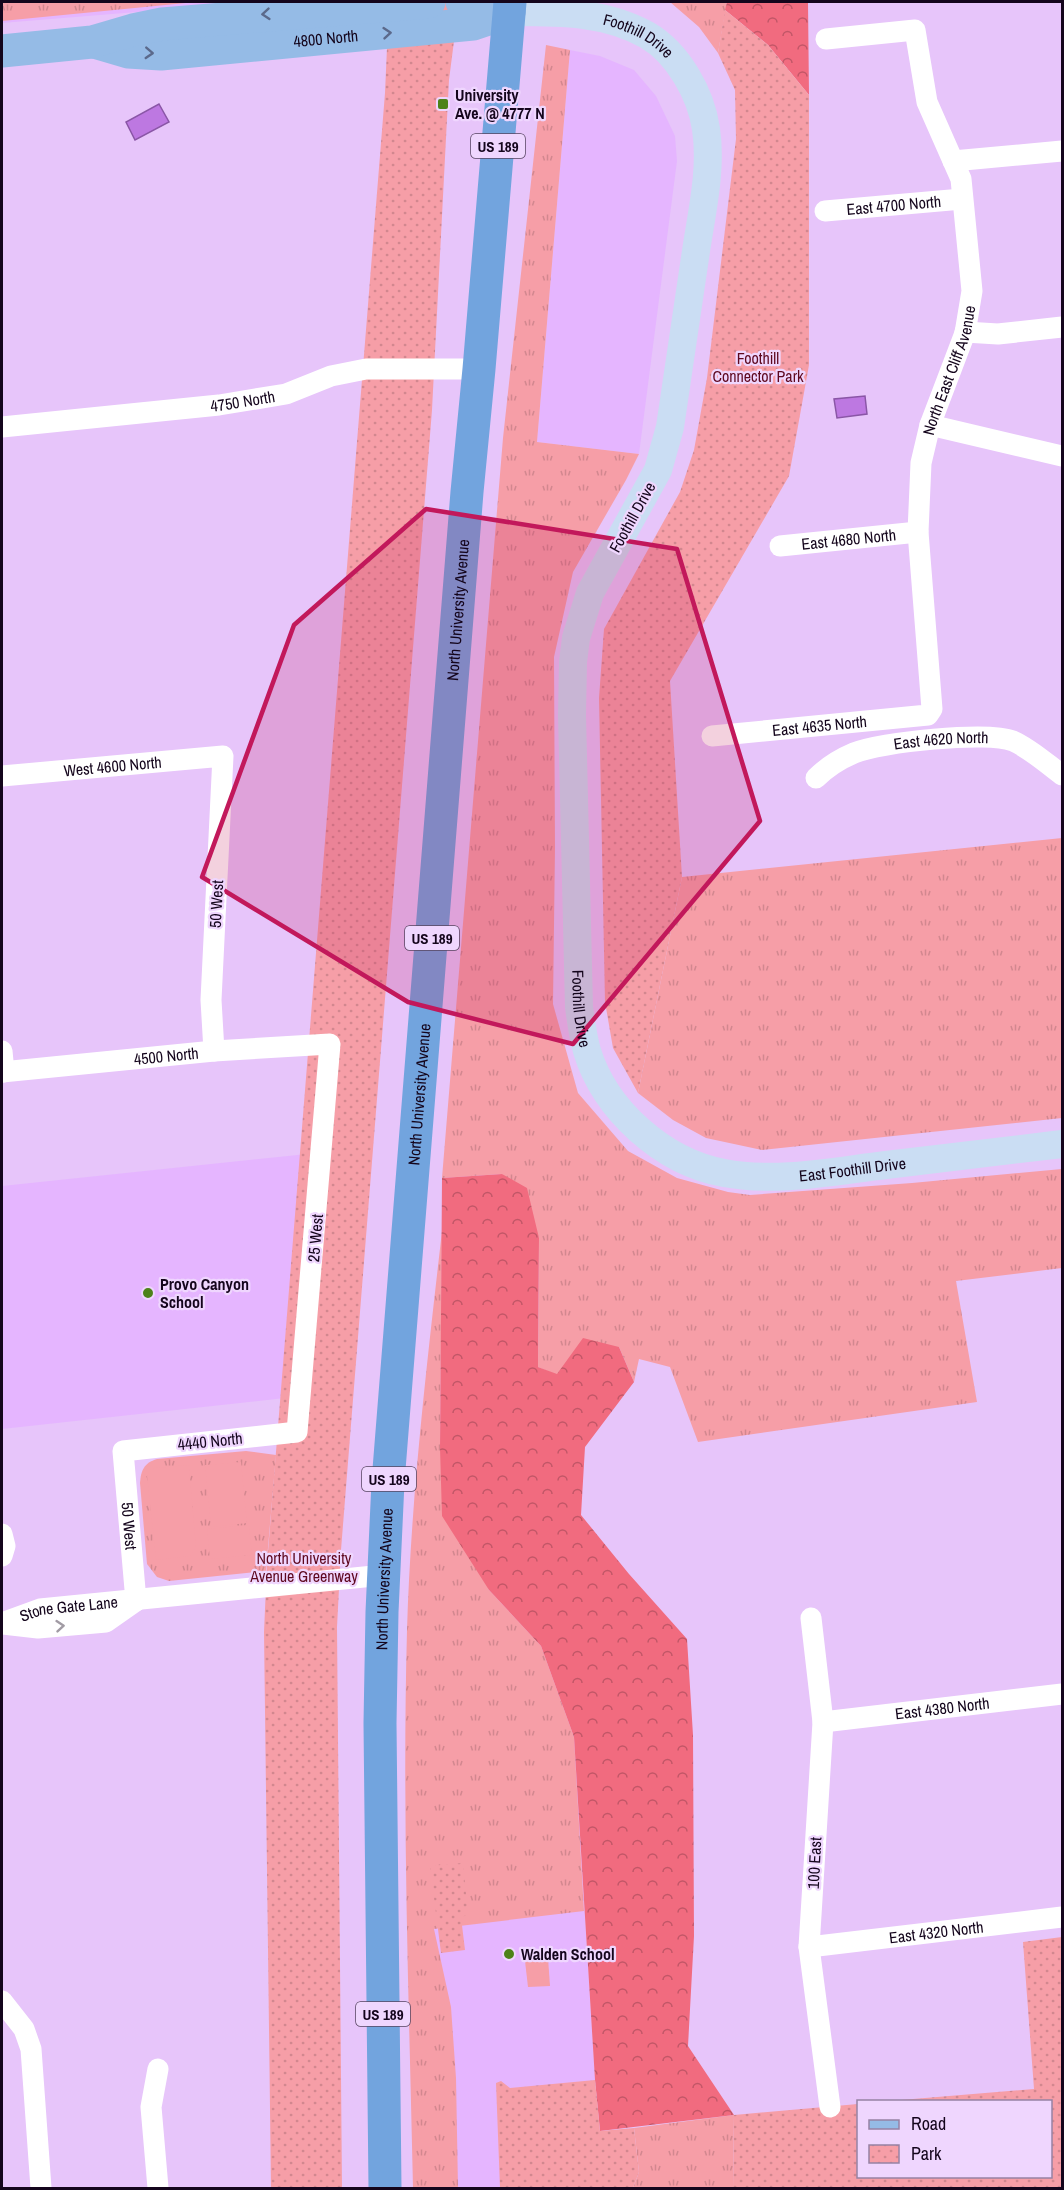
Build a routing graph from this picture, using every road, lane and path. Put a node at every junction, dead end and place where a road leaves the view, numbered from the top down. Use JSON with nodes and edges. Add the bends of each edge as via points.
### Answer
{"nodes":[{"id":1,"x":429,"y":2,"type":"edge"},
{"id":2,"x":462,"y":2,"type":"edge"},
{"id":3,"x":509,"y":7,"type":"edge"},
{"id":4,"x":826,"y":39,"type":"dead end"},
{"id":5,"x":92,"y":42,"type":"junction"},
{"id":6,"x":2,"y":51,"type":"edge"},
{"id":7,"x":1062,"y":151,"type":"edge"},
{"id":8,"x":953,"y":161,"type":"junction"},
{"id":9,"x":962,"y":199,"type":"junction"},
{"id":10,"x":825,"y":211,"type":"dead end"},
{"id":11,"x":1062,"y":327,"type":"edge"},
{"id":12,"x":965,"y":332,"type":"junction"},
{"id":13,"x":479,"y":369,"type":"junction"},
{"id":14,"x":930,"y":425,"type":"junction"},
{"id":15,"x":2,"y":427,"type":"edge"},
{"id":16,"x":1062,"y":456,"type":"edge"},
{"id":17,"x":918,"y":532,"type":"junction"},
{"id":18,"x":780,"y":546,"type":"dead end"},
{"id":19,"x":928,"y":715,"type":"joint"},
{"id":20,"x":712,"y":736,"type":"dead end"},
{"id":21,"x":223,"y":756,"type":"joint"},
{"id":22,"x":1062,"y":775,"type":"edge"},
{"id":23,"x":2,"y":776,"type":"edge"},
{"id":24,"x":816,"y":778,"type":"dead end"},
{"id":25,"x":330,"y":1044,"type":"joint"},
{"id":26,"x":214,"y":1051,"type":"junction"},
{"id":27,"x":2,"y":1065,"type":"edge"},
{"id":28,"x":649,"y":1137,"type":"joint"},
{"id":29,"x":1062,"y":1144,"type":"edge"},
{"id":30,"x":297,"y":1432,"type":"joint"},
{"id":31,"x":123,"y":1451,"type":"joint"},
{"id":32,"x":2,"y":1534,"type":"edge"},
{"id":33,"x":2,"y":1556,"type":"edge"},
{"id":34,"x":384,"y":1575,"type":"junction"},
{"id":35,"x":136,"y":1600,"type":"junction"},
{"id":36,"x":811,"y":1618,"type":"dead end"},
{"id":37,"x":2,"y":1623,"type":"edge"},
{"id":38,"x":1062,"y":1694,"type":"edge"},
{"id":39,"x":823,"y":1722,"type":"junction"},
{"id":40,"x":1062,"y":1917,"type":"edge"},
{"id":41,"x":809,"y":1947,"type":"junction"},
{"id":42,"x":2,"y":2001,"type":"edge"},
{"id":43,"x":158,"y":2068,"type":"dead end"},
{"id":44,"x":830,"y":2107,"type":"dead end"},
{"id":45,"x":41,"y":2188,"type":"edge"},
{"id":46,"x":158,"y":2188,"type":"edge"},
{"id":47,"x":386,"y":2188,"type":"edge"}],
"edges":[{"from":1,"to":5,"type":"main road","name":"4800 North","one_way":true,"via":[[162,24]]},
{"from":2,"to":3,"type":"main road"},
{"from":5,"to":3,"type":"main road","name":"4800 North","one_way":true,"via":[[128,52],[161,54],[473,24]]},
{"from":3,"to":13,"type":"highway","name":"North University Avenue","number":"US 189"},
{"from":3,"to":28,"type":"main road","name":"Foothill Drive","via":[[596,16],[646,35],[674,58],[685,73],[706,129],[707,175],[665,451],[590,593],[573,662],[582,1027],[588,1053],[608,1094]]},
{"from":4,"to":8,"type":"street","name":"North East Cliff Avenue","via":[[915,30],[927,102]]},
{"from":5,"to":6,"type":"main road","name":"4800 North"},
{"from":7,"to":8,"type":"street"},
{"from":8,"to":9,"type":"street","name":"North East Cliff Avenue","via":[[961,179]]},
{"from":9,"to":10,"type":"street","name":"East 4700 North"},
{"from":9,"to":12,"type":"street","name":"North East Cliff Avenue","via":[[972,291]]},
{"from":11,"to":12,"type":"street","via":[[998,334]]},
{"from":12,"to":14,"type":"street","name":"North East Cliff Avenue"},
{"from":13,"to":15,"type":"street","name":"4750 North","via":[[366,369],[331,376],[286,394],[219,405]]},
{"from":13,"to":34,"type":"highway","name":"North University Avenue","number":"US 189","via":[[388,1482]]},
{"from":14,"to":16,"type":"street"},
{"from":14,"to":17,"type":"street","name":"North East Cliff Avenue","via":[[921,463]]},
{"from":17,"to":18,"type":"street","name":"East 4680 North"},
{"from":17,"to":19,"type":"street","name":"North East Cliff Avenue","via":[[933,701]]},
{"from":19,"to":20,"type":"street","name":"East 4635 North"},
{"from":21,"to":23,"type":"street","name":"West 4600 North"},
{"from":21,"to":26,"type":"street","name":"50 West","via":[[211,1000]]},
{"from":22,"to":24,"type":"street","name":"East 4620 North","via":[[1014,741],[987,736],[878,746],[855,752]]},
{"from":25,"to":26,"type":"street","name":"4500 North"},
{"from":25,"to":30,"type":"street","name":"25 West"},
{"from":26,"to":27,"type":"street","name":"4500 North"},
{"from":28,"to":29,"type":"main road","name":"East Foothill Drive","via":[[691,1163],[723,1173],[792,1176]]},
{"from":30,"to":31,"type":"street","name":"4440 North"},
{"from":31,"to":35,"type":"street","name":"50 West"},
{"from":32,"to":33,"type":"street"},
{"from":34,"to":35,"type":"street","name":"Stone Gate Lane"},
{"from":34,"to":47,"type":"highway","name":"North University Avenue","number":"US 189","via":[[380,1734]]},
{"from":35,"to":37,"type":"street","name":"Stone Gate Lane","via":[[40,1609]]},
{"from":36,"to":39,"type":"street","name":"100 East"},
{"from":38,"to":39,"type":"street","name":"East 4380 North"},
{"from":39,"to":41,"type":"street","name":"100 East"},
{"from":40,"to":41,"type":"street","name":"East 4320 North"},
{"from":41,"to":44,"type":"street","name":"100 East"},
{"from":42,"to":45,"type":"street","via":[[24,2029],[31,2049]]},
{"from":43,"to":46,"type":"street","via":[[151,2107]]}]}
